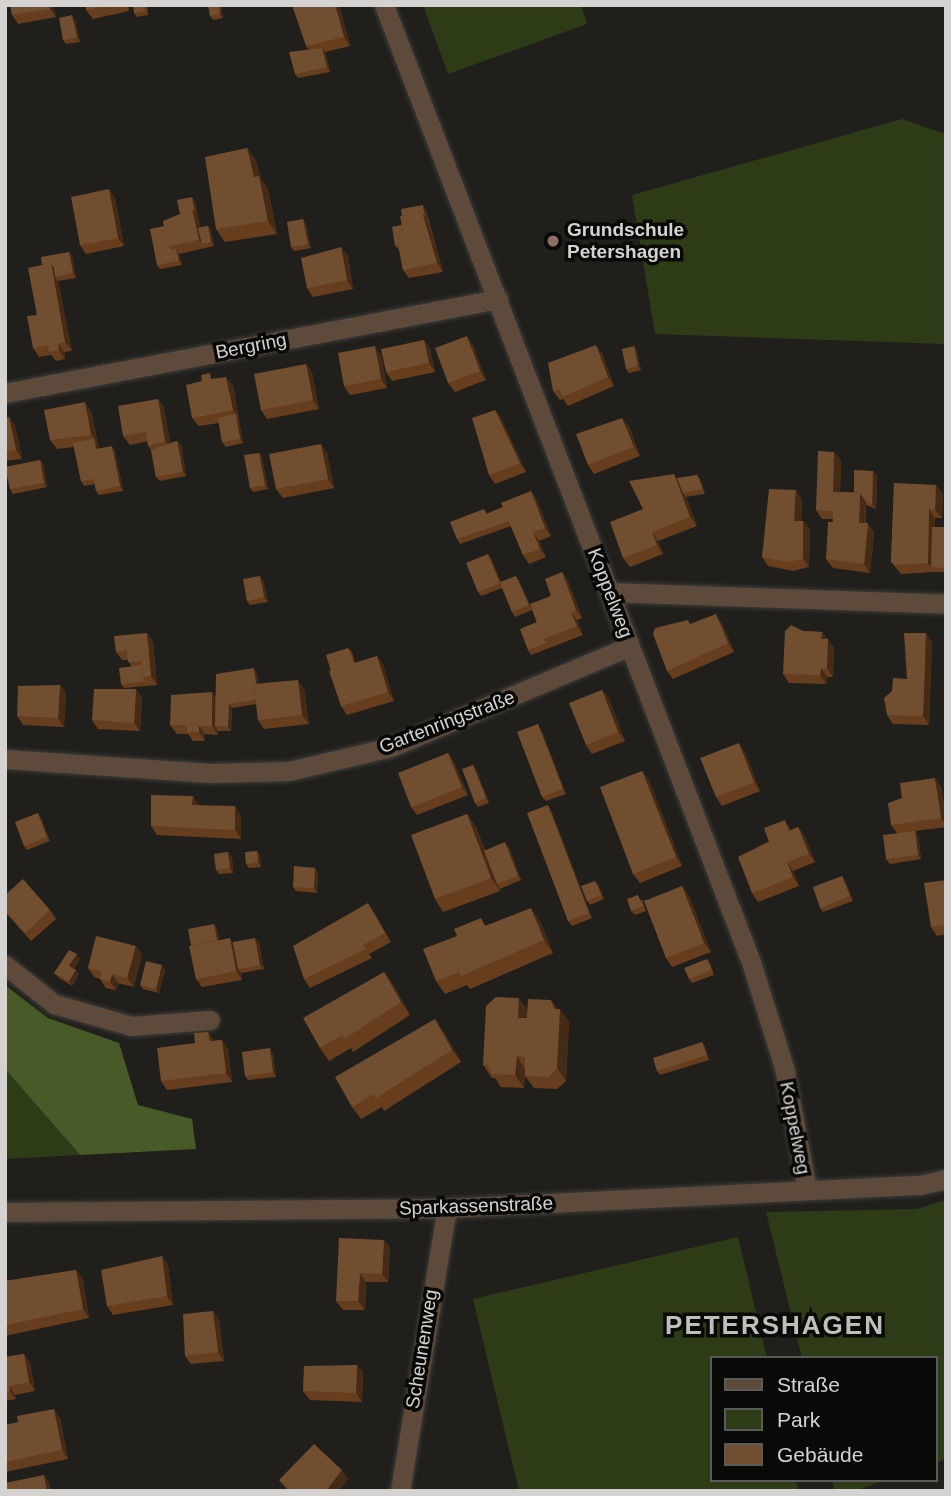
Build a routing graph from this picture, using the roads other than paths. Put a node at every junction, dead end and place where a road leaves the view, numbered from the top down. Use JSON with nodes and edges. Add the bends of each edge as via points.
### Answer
{"nodes":[{"id":1,"x":384,"y":5,"type":"edge"},
{"id":2,"x":498,"y":299,"type":"junction"},
{"id":3,"x":5,"y":393,"type":"edge"},
{"id":4,"x":610,"y":592,"type":"junction"},
{"id":5,"x":946,"y":604,"type":"edge"},
{"id":6,"x":630,"y":646,"type":"junction"},
{"id":7,"x":5,"y":759,"type":"edge"},
{"id":8,"x":5,"y":965,"type":"edge"},
{"id":9,"x":210,"y":1020,"type":"dead end"},
{"id":10,"x":946,"y":1179,"type":"edge"},
{"id":11,"x":807,"y":1190,"type":"junction"},
{"id":12,"x":447,"y":1208,"type":"junction"},
{"id":13,"x":5,"y":1212,"type":"edge"},
{"id":14,"x":400,"y":1491,"type":"edge"}],
"edges":[{"from":1,"to":2,"type":"street","name":"Koppelweg"},
{"from":2,"to":3,"type":"street","name":"Bergring"},
{"from":2,"to":4,"type":"street","name":"Koppelweg"},
{"from":4,"to":5,"type":"street"},
{"from":4,"to":6,"type":"street","name":"Koppelweg"},
{"from":6,"to":7,"type":"street","name":"Gartenringstraße","via":[[391,747],[289,771],[211,773]]},
{"from":6,"to":11,"type":"street","name":"Koppelweg","via":[[751,962],[784,1067]]},
{"from":8,"to":9,"type":"street","via":[[54,1004],[131,1026]]},
{"from":10,"to":11,"type":"street","name":"Sparkassenstraße"},
{"from":11,"to":12,"type":"street","name":"Sparkassenstraße"},
{"from":12,"to":13,"type":"street","name":"Sparkassenstraße"},
{"from":12,"to":14,"type":"street","name":"Scheunenweg"}]}
